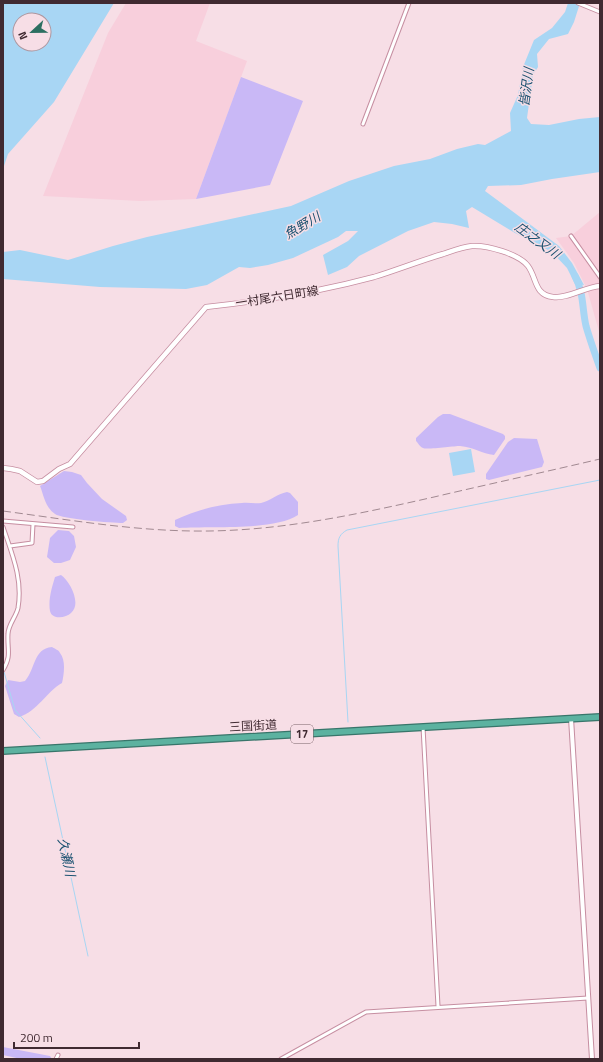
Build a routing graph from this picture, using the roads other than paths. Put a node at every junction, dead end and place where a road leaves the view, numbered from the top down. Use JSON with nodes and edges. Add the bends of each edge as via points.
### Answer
{"nodes":[{"id":1,"x":409,"y":3,"type":"edge"},
{"id":2,"x":578,"y":3,"type":"edge"},
{"id":3,"x":600,"y":12,"type":"edge"},
{"id":4,"x":363,"y":124,"type":"dead end"},
{"id":5,"x":571,"y":236,"type":"dead end"},
{"id":6,"x":600,"y":277,"type":"edge"},
{"id":7,"x":600,"y":286,"type":"edge"},
{"id":8,"x":3,"y":468,"type":"edge"},
{"id":9,"x":3,"y":521,"type":"edge"},
{"id":10,"x":33,"y":524,"type":"junction"},
{"id":11,"x":3,"y":527,"type":"edge"},
{"id":12,"x":73,"y":527,"type":"dead end"},
{"id":13,"x":10,"y":546,"type":"junction"},
{"id":14,"x":3,"y":641,"type":"edge"},
{"id":15,"x":8,"y":641,"type":"junction"},
{"id":16,"x":3,"y":670,"type":"edge"},
{"id":17,"x":600,"y":716,"type":"edge"},
{"id":18,"x":571,"y":718,"type":"junction"},
{"id":19,"x":424,"y":727,"type":"junction"},
{"id":20,"x":3,"y":751,"type":"edge"},
{"id":21,"x":588,"y":998,"type":"junction"},
{"id":22,"x":438,"y":1006,"type":"junction"},
{"id":23,"x":58,"y":1055,"type":"dead end"},
{"id":24,"x":56,"y":1059,"type":"edge"},
{"id":25,"x":282,"y":1059,"type":"edge"},
{"id":26,"x":592,"y":1059,"type":"edge"}],
"edges":[{"from":1,"to":4,"type":"street"},
{"from":2,"to":3,"type":"street"},
{"from":5,"to":6,"type":"street"},
{"from":7,"to":8,"type":"main road","name":"一村尾六日町線","via":[[554,298],[546,296],[539,291],[529,267],[518,258],[485,247],[473,246],[375,276],[311,292],[206,307],[70,464],[37,482],[20,471]]},
{"from":9,"to":10,"type":"street"},
{"from":10,"to":12,"type":"street"},
{"from":10,"to":13,"type":"street","via":[[32,543]]},
{"from":11,"to":13,"type":"street"},
{"from":13,"to":15,"type":"street","via":[[20,587],[17,612],[8,632]]},
{"from":14,"to":15,"type":"street"},
{"from":15,"to":16,"type":"street","via":[[9,655]]},
{"from":17,"to":18,"type":"highway","name":"三国街道","number":"17"},
{"from":18,"to":19,"type":"highway","name":"三国街道","number":"17"},
{"from":18,"to":21,"type":"street"},
{"from":19,"to":20,"type":"highway","name":"三国街道","number":"17"},
{"from":19,"to":22,"type":"street"},
{"from":21,"to":22,"type":"street"},
{"from":21,"to":26,"type":"street"},
{"from":22,"to":25,"type":"street","via":[[366,1012]]},
{"from":23,"to":24,"type":"street"}]}
